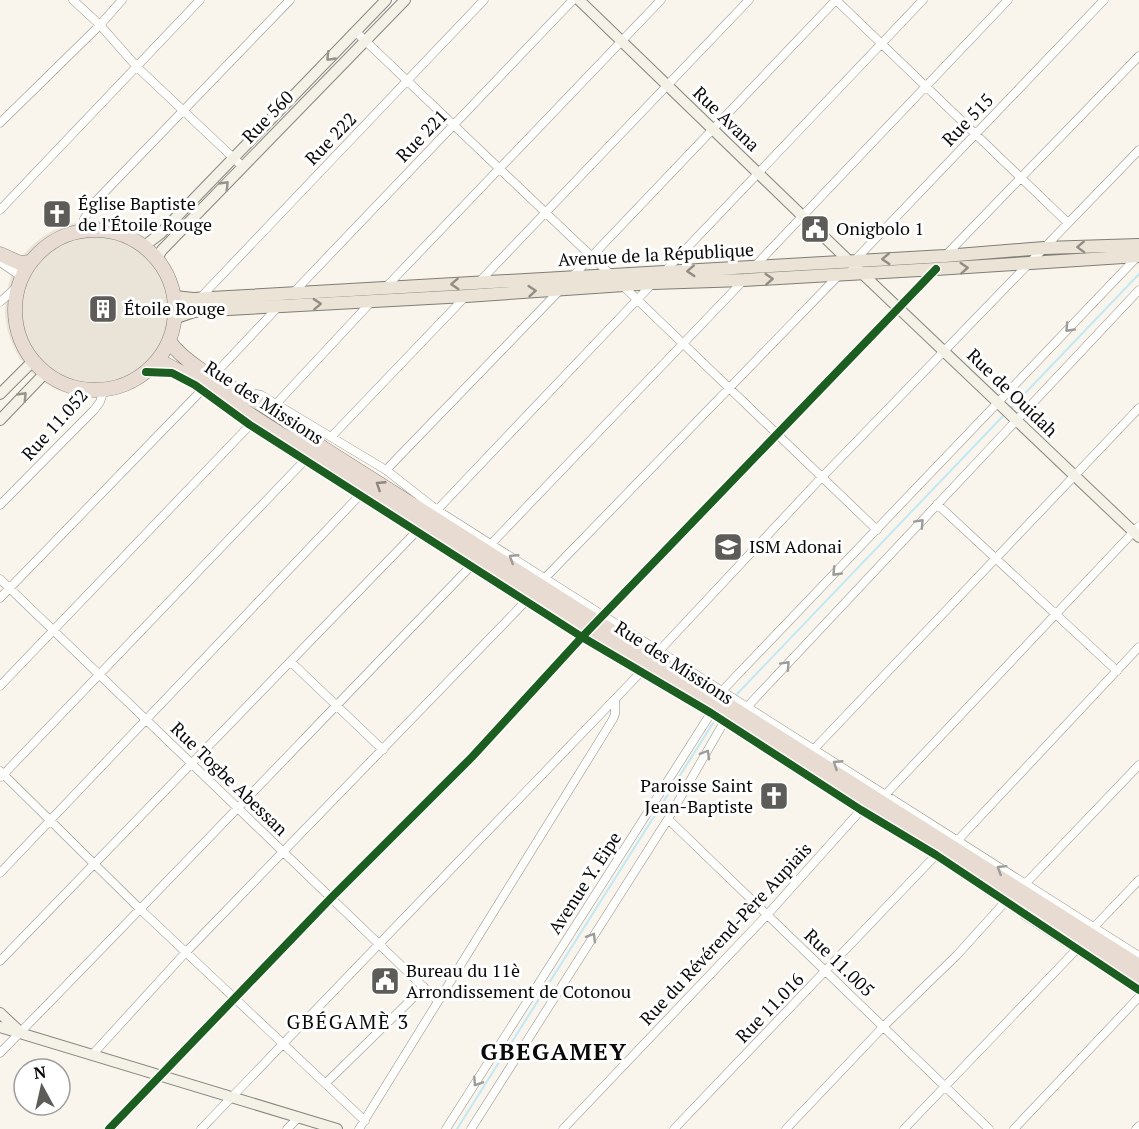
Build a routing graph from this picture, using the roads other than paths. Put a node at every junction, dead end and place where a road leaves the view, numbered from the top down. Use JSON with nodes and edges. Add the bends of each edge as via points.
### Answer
{"nodes":[{"id":1,"x":73,"y":0,"type":"edge"},
{"id":2,"x":122,"y":0,"type":"edge"},
{"id":3,"x":200,"y":0,"type":"edge"},
{"id":4,"x":290,"y":0,"type":"edge"},
{"id":5,"x":386,"y":0,"type":"edge"},
{"id":6,"x":405,"y":0,"type":"edge"},
{"id":7,"x":484,"y":0,"type":"edge"},
{"id":8,"x":573,"y":0,"type":"edge"},
{"id":9,"x":579,"y":0,"type":"edge"},
{"id":10,"x":661,"y":0,"type":"edge"},
{"id":11,"x":749,"y":0,"type":"edge"},
{"id":12,"x":836,"y":0,"type":"edge"},
{"id":13,"x":923,"y":0,"type":"edge"},
{"id":14,"x":1008,"y":0,"type":"edge"},
{"id":15,"x":1104,"y":0,"type":"edge"},
{"id":16,"x":100,"y":25,"type":"junction"},
{"id":17,"x":355,"y":31,"type":"junction"},
{"id":18,"x":364,"y":40,"type":"junction"},
{"id":19,"x":622,"y":41,"type":"junction"},
{"id":20,"x":881,"y":45,"type":"junction"},
{"id":21,"x":1139,"y":56,"type":"edge"},
{"id":22,"x":137,"y":67,"type":"junction"},
{"id":23,"x":407,"y":81,"type":"junction"},
{"id":24,"x":667,"y":85,"type":"junction"},
{"id":25,"x":925,"y":87,"type":"junction"},
{"id":26,"x":184,"y":111,"type":"junction"},
{"id":27,"x":0,"y":123,"type":"edge"},
{"id":28,"x":454,"y":125,"type":"junction"},
{"id":29,"x":712,"y":129,"type":"junction"},
{"id":30,"x":975,"y":135,"type":"junction"},
{"id":31,"x":1139,"y":150,"type":"edge"},
{"id":32,"x":233,"y":157,"type":"junction"},
{"id":33,"x":243,"y":167,"type":"junction"},
{"id":34,"x":500,"y":169,"type":"junction"},
{"id":35,"x":758,"y":173,"type":"junction"},
{"id":36,"x":1021,"y":177,"type":"junction"},
{"id":37,"x":0,"y":210,"type":"edge"},
{"id":38,"x":546,"y":213,"type":"junction"},
{"id":39,"x":802,"y":216,"type":"junction"},
{"id":40,"x":1068,"y":223,"type":"junction"},
{"id":41,"x":82,"y":231,"type":"junction"},
{"id":42,"x":1139,"y":245,"type":"edge"},
{"id":43,"x":144,"y":246,"type":"junction"},
{"id":44,"x":1044,"y":248,"type":"junction"},
{"id":45,"x":0,"y":254,"type":"edge"},
{"id":46,"x":945,"y":256,"type":"junction"},
{"id":47,"x":1139,"y":256,"type":"edge"},
{"id":48,"x":592,"y":257,"type":"junction"},
{"id":49,"x":157,"y":258,"type":"junction"},
{"id":50,"x":852,"y":261,"type":"junction"},
{"id":51,"x":0,"y":262,"type":"edge"},
{"id":52,"x":30,"y":262,"type":"junction"},
{"id":53,"x":1029,"y":264,"type":"junction"},
{"id":54,"x":753,"y":268,"type":"junction"},
{"id":55,"x":936,"y":269,"type":"junction"},
{"id":56,"x":664,"y":272,"type":"junction"},
{"id":57,"x":862,"y":273,"type":"junction"},
{"id":58,"x":840,"y":274,"type":"junction"},
{"id":59,"x":611,"y":275,"type":"junction"},
{"id":60,"x":571,"y":278,"type":"junction"},
{"id":61,"x":744,"y":280,"type":"junction"},
{"id":62,"x":20,"y":282,"type":"junction"},
{"id":63,"x":478,"y":283,"type":"junction"},
{"id":64,"x":653,"y":283,"type":"junction"},
{"id":65,"x":622,"y":285,"type":"junction"},
{"id":66,"x":386,"y":288,"type":"junction"},
{"id":67,"x":562,"y":289,"type":"junction"},
{"id":68,"x":1139,"y":290,"type":"edge"},
{"id":69,"x":293,"y":293,"type":"junction"},
{"id":70,"x":465,"y":296,"type":"junction"},
{"id":71,"x":175,"y":297,"type":"junction"},
{"id":72,"x":200,"y":298,"type":"junction"},
{"id":73,"x":637,"y":300,"type":"junction"},
{"id":74,"x":372,"y":301,"type":"junction"},
{"id":75,"x":0,"y":302,"type":"edge"},
{"id":76,"x":279,"y":306,"type":"junction"},
{"id":77,"x":898,"y":308,"type":"junction"},
{"id":78,"x":176,"y":317,"type":"junction"},
{"id":79,"x":170,"y":341,"type":"junction"},
{"id":80,"x":683,"y":344,"type":"junction"},
{"id":81,"x":945,"y":352,"type":"junction"},
{"id":82,"x":158,"y":360,"type":"junction"},
{"id":83,"x":33,"y":361,"type":"junction"},
{"id":84,"x":146,"y":372,"type":"junction"},
{"id":85,"x":45,"y":373,"type":"junction"},
{"id":86,"x":213,"y":376,"type":"junction"},
{"id":87,"x":104,"y":389,"type":"junction"},
{"id":88,"x":730,"y":389,"type":"junction"},
{"id":89,"x":202,"y":390,"type":"junction"},
{"id":90,"x":0,"y":394,"type":"edge"},
{"id":91,"x":249,"y":396,"type":"junction"},
{"id":92,"x":997,"y":402,"type":"junction"},
{"id":93,"x":276,"y":404,"type":"junction"},
{"id":94,"x":1139,"y":408,"type":"edge"},
{"id":95,"x":0,"y":420,"type":"edge"},
{"id":96,"x":1016,"y":420,"type":"junction"},
{"id":97,"x":250,"y":425,"type":"junction"},
{"id":98,"x":777,"y":435,"type":"junction"},
{"id":99,"x":331,"y":437,"type":"junction"},
{"id":100,"x":305,"y":460,"type":"junction"},
{"id":101,"x":386,"y":470,"type":"junction"},
{"id":102,"x":1075,"y":476,"type":"junction"},
{"id":103,"x":822,"y":477,"type":"junction"},
{"id":104,"x":360,"y":495,"type":"junction"},
{"id":105,"x":937,"y":504,"type":"junction"},
{"id":106,"x":0,"y":505,"type":"edge"},
{"id":107,"x":437,"y":510,"type":"junction"},
{"id":108,"x":877,"y":530,"type":"junction"},
{"id":109,"x":1137,"y":531,"type":"edge"},
{"id":110,"x":416,"y":532,"type":"junction"},
{"id":111,"x":491,"y":544,"type":"junction"},
{"id":112,"x":996,"y":558,"type":"junction"},
{"id":113,"x":471,"y":566,"type":"junction"},
{"id":114,"x":545,"y":578,"type":"junction"},
{"id":115,"x":0,"y":579,"type":"edge"},
{"id":116,"x":9,"y":588,"type":"junction"},
{"id":117,"x":0,"y":598,"type":"edge"},
{"id":118,"x":527,"y":600,"type":"junction"},
{"id":119,"x":1056,"y":613,"type":"junction"},
{"id":120,"x":593,"y":626,"type":"junction"},
{"id":121,"x":54,"y":631,"type":"junction"},
{"id":122,"x":1139,"y":647,"type":"edge"},
{"id":123,"x":659,"y":651,"type":"junction"},
{"id":124,"x":291,"y":662,"type":"junction"},
{"id":125,"x":1117,"y":671,"type":"junction"},
{"id":126,"x":641,"y":672,"type":"junction"},
{"id":127,"x":99,"y":674,"type":"junction"},
{"id":128,"x":0,"y":686,"type":"edge"},
{"id":129,"x":721,"y":692,"type":"junction"},
{"id":130,"x":615,"y":700,"type":"junction"},
{"id":131,"x":336,"y":705,"type":"junction"},
{"id":132,"x":746,"y":708,"type":"junction"},
{"id":133,"x":711,"y":713,"type":"junction"},
{"id":134,"x":147,"y":720,"type":"junction"},
{"id":135,"x":724,"y":722,"type":"junction"},
{"id":136,"x":814,"y":749,"type":"junction"},
{"id":137,"x":383,"y":750,"type":"junction"},
{"id":138,"x":192,"y":764,"type":"junction"},
{"id":139,"x":1139,"y":765,"type":"edge"},
{"id":140,"x":1,"y":774,"type":"edge"},
{"id":141,"x":885,"y":795,"type":"junction"},
{"id":142,"x":237,"y":807,"type":"junction"},
{"id":143,"x":861,"y":810,"type":"junction"},
{"id":144,"x":668,"y":819,"type":"junction"},
{"id":145,"x":50,"y":821,"type":"junction"},
{"id":146,"x":957,"y":841,"type":"junction"},
{"id":147,"x":284,"y":853,"type":"junction"},
{"id":148,"x":936,"y":855,"type":"junction"},
{"id":149,"x":94,"y":865,"type":"junction"},
{"id":150,"x":0,"y":873,"type":"edge"},
{"id":151,"x":1139,"y":880,"type":"edge"},
{"id":152,"x":1025,"y":884,"type":"junction"},
{"id":153,"x":331,"y":898,"type":"junction"},
{"id":154,"x":1005,"y":902,"type":"junction"},
{"id":155,"x":141,"y":910,"type":"junction"},
{"id":156,"x":767,"y":915,"type":"junction"},
{"id":157,"x":1093,"y":928,"type":"junction"},
{"id":158,"x":380,"y":945,"type":"junction"},
{"id":159,"x":1076,"y":950,"type":"junction"},
{"id":160,"x":186,"y":952,"type":"junction"},
{"id":161,"x":1139,"y":957,"type":"edge"},
{"id":162,"x":0,"y":961,"type":"edge"},
{"id":163,"x":1139,"y":966,"type":"edge"},
{"id":164,"x":825,"y":971,"type":"junction"},
{"id":165,"x":1139,"y":980,"type":"edge"},
{"id":166,"x":424,"y":987,"type":"junction"},
{"id":167,"x":1139,"y":990,"type":"edge"},
{"id":168,"x":1139,"y":997,"type":"edge"},
{"id":169,"x":236,"y":998,"type":"junction"},
{"id":170,"x":438,"y":1001,"type":"junction"},
{"id":171,"x":0,"y":1013,"type":"edge"},
{"id":172,"x":0,"y":1027,"type":"edge"},
{"id":173,"x":883,"y":1027,"type":"junction"},
{"id":174,"x":20,"y":1032,"type":"junction"},
{"id":175,"x":284,"y":1044,"type":"junction"},
{"id":176,"x":0,"y":1053,"type":"edge"},
{"id":177,"x":92,"y":1055,"type":"junction"},
{"id":178,"x":160,"y":1075,"type":"junction"},
{"id":179,"x":326,"y":1083,"type":"junction"},
{"id":180,"x":945,"y":1087,"type":"junction"},
{"id":181,"x":232,"y":1097,"type":"junction"},
{"id":182,"x":298,"y":1117,"type":"junction"},
{"id":183,"x":365,"y":1121,"type":"junction"},
{"id":184,"x":1139,"y":1126,"type":"edge"},
{"id":185,"x":109,"y":1129,"type":"edge"},
{"id":186,"x":201,"y":1129,"type":"edge"},
{"id":187,"x":287,"y":1129,"type":"edge"},
{"id":188,"x":337,"y":1129,"type":"edge"},
{"id":189,"x":359,"y":1129,"type":"edge"},
{"id":190,"x":446,"y":1129,"type":"edge"},
{"id":191,"x":471,"y":1129,"type":"edge"},
{"id":192,"x":563,"y":1129,"type":"edge"},
{"id":193,"x":674,"y":1129,"type":"edge"},
{"id":194,"x":786,"y":1129,"type":"edge"},
{"id":195,"x":904,"y":1129,"type":"edge"},
{"id":196,"x":988,"y":1129,"type":"edge"},
{"id":197,"x":1014,"y":1129,"type":"edge"},
{"id":198,"x":1136,"y":1129,"type":"edge"}],
"edges":[{"from":1,"to":16,"type":"street"},
{"from":2,"to":16,"type":"street"},
{"from":3,"to":22,"type":"street"},
{"from":4,"to":26,"type":"street"},
{"from":5,"to":17,"type":"main road","name":"Rue 560"},
{"from":6,"to":18,"type":"main road","name":"Rue 560"},
{"from":7,"to":23,"type":"street","name":"Rue 222"},
{"from":8,"to":28,"type":"street","name":"Rue 221"},
{"from":9,"to":19,"type":"main road","name":"Rue Avana"},
{"from":10,"to":19,"type":"street"},
{"from":11,"to":24,"type":"street"},
{"from":12,"to":20,"type":"street"},
{"from":12,"to":29,"type":"street"},
{"from":13,"to":20,"type":"street"},
{"from":14,"to":25,"type":"street"},
{"from":15,"to":30,"type":"street","name":"Rue 515"},
{"from":16,"to":22,"type":"street"},
{"from":16,"to":27,"type":"street"},
{"from":17,"to":18,"type":"street"},
{"from":17,"to":32,"type":"main road","name":"Rue 560","one_way":true},
{"from":18,"to":23,"type":"street"},
{"from":18,"to":33,"type":"main road","name":"Rue 560"},
{"from":19,"to":24,"type":"main road","name":"Rue Avana"},
{"from":19,"to":34,"type":"street"},
{"from":20,"to":25,"type":"street"},
{"from":20,"to":35,"type":"street"},
{"from":21,"to":36,"type":"street"},
{"from":22,"to":26,"type":"street"},
{"from":22,"to":37,"type":"street"},
{"from":23,"to":28,"type":"street"},
{"from":23,"to":72,"type":"street","name":"Rue 222"},
{"from":24,"to":29,"type":"main road","name":"Rue Avana"},
{"from":24,"to":38,"type":"street"},
{"from":25,"to":30,"type":"street"},
{"from":25,"to":39,"type":"street"},
{"from":26,"to":32,"type":"street"},
{"from":26,"to":41,"type":"street","via":[[93,204]]},
{"from":28,"to":34,"type":"street"},
{"from":28,"to":69,"type":"street","name":"Rue 221"},
{"from":29,"to":35,"type":"main road","name":"Rue Avana"},
{"from":29,"to":48,"type":"street"},
{"from":30,"to":36,"type":"street"},
{"from":30,"to":50,"type":"street","name":"Rue 515"},
{"from":31,"to":40,"type":"street"},
{"from":32,"to":33,"type":"street"},
{"from":32,"to":43,"type":"main road","name":"Rue 560"},
{"from":49,"to":33,"type":"main road","name":"Rue 560","one_way":true},
{"from":34,"to":38,"type":"street"},
{"from":34,"to":66,"type":"street"},
{"from":35,"to":39,"type":"main road","name":"Rue Avana"},
{"from":35,"to":56,"type":"street"},
{"from":36,"to":40,"type":"street"},
{"from":36,"to":46,"type":"street"},
{"from":38,"to":48,"type":"street"},
{"from":38,"to":63,"type":"street"},
{"from":39,"to":50,"type":"main road","name":"Rue Avana"},
{"from":39,"to":54,"type":"street"},
{"from":40,"to":44,"type":"street"},
{"from":41,"to":43,"type":"highway","via":[[115,232]]},
{"from":41,"to":52,"type":"highway","via":[[54,241]]},
{"from":42,"to":44,"type":"main road","name":"Avenue de la République","one_way":true},
{"from":43,"to":49,"type":"highway"},
{"from":44,"to":46,"type":"main road","name":"Avenue de la République"},
{"from":44,"to":53,"type":"street"},
{"from":45,"to":52,"type":"highway","via":[[20,263]]},
{"from":46,"to":50,"type":"main road","name":"Avenue de la République","one_way":true},
{"from":47,"to":53,"type":"main road","name":"Avenue de la République"},
{"from":47,"to":92,"type":"street","one_way":true},
{"from":48,"to":59,"type":"street"},
{"from":48,"to":60,"type":"street"},
{"from":49,"to":71,"type":"highway"},
{"from":50,"to":54,"type":"main road","name":"Avenue de la République"},
{"from":50,"to":57,"type":"main road","name":"Rue Avana"},
{"from":51,"to":62,"type":"street"},
{"from":52,"to":62,"type":"highway"},
{"from":55,"to":53,"type":"main road","name":"Avenue de la République","one_way":true},
{"from":53,"to":81,"type":"street"},
{"from":54,"to":56,"type":"main road","name":"Avenue de la République","one_way":true},
{"from":55,"to":57,"type":"main road","name":"Avenue de la République"},
{"from":55,"to":77,"type":"street"},
{"from":56,"to":59,"type":"main road","name":"Avenue de la République"},
{"from":56,"to":64,"type":"street"},
{"from":57,"to":58,"type":"main road","name":"Avenue de la République"},
{"from":57,"to":77,"type":"main road","name":"Rue de Ouidah"},
{"from":61,"to":58,"type":"main road","name":"Avenue de la République","one_way":true},
{"from":58,"to":88,"type":"street"},
{"from":59,"to":60,"type":"main road","name":"Avenue de la République"},
{"from":60,"to":63,"type":"main road","name":"Avenue de la République"},
{"from":61,"to":64,"type":"main road","name":"Avenue de la République"},
{"from":61,"to":80,"type":"street"},
{"from":62,"to":75,"type":"street"},
{"from":62,"to":83,"type":"highway","via":[[15,302],[16,323]]},
{"from":63,"to":66,"type":"main road","name":"Avenue de la République","one_way":true},
{"from":64,"to":65,"type":"main road","name":"Avenue de la République"},
{"from":64,"to":73,"type":"street"},
{"from":65,"to":67,"type":"main road","name":"Avenue de la République"},
{"from":65,"to":73,"type":"street"},
{"from":66,"to":69,"type":"main road","name":"Avenue de la République"},
{"from":70,"to":67,"type":"main road","name":"Avenue de la République","one_way":true},
{"from":67,"to":101,"type":"street"},
{"from":68,"to":96,"type":"street"},
{"from":69,"to":72,"type":"main road","name":"Avenue de la République"},
{"from":70,"to":74,"type":"main road","name":"Avenue de la République"},
{"from":70,"to":99,"type":"street"},
{"from":71,"to":72,"type":"main road","name":"Avenue de la République"},
{"from":71,"to":78,"type":"highway"},
{"from":73,"to":80,"type":"street"},
{"from":73,"to":107,"type":"street"},
{"from":76,"to":74,"type":"main road","name":"Avenue de la République","one_way":true},
{"from":74,"to":93,"type":"street"},
{"from":76,"to":78,"type":"main road","name":"Avenue de la République","via":[[194,311]]},
{"from":76,"to":86,"type":"street"},
{"from":77,"to":81,"type":"main road","name":"Rue de Ouidah"},
{"from":77,"to":98,"type":"street"},
{"from":78,"to":79,"type":"highway"},
{"from":79,"to":82,"type":"highway"},
{"from":79,"to":86,"type":"highway","name":"Rue des Missions","via":[[184,357]]},
{"from":80,"to":88,"type":"street"},
{"from":80,"to":111,"type":"street"},
{"from":81,"to":92,"type":"main road","name":"Rue de Ouidah"},
{"from":81,"to":103,"type":"street"},
{"from":82,"to":84,"type":"highway"},
{"from":82,"to":120,"type":"highway","name":"Rue des Missions","via":[[203,384],[367,490]]},
{"from":83,"to":85,"type":"highway"},
{"from":83,"to":90,"type":"main road"},
{"from":84,"to":87,"type":"highway"},
{"from":84,"to":89,"type":"street","via":[[172,373]]},
{"from":85,"to":87,"type":"highway","via":[[73,387]]},
{"from":95,"to":85,"type":"main road","one_way":true},
{"from":86,"to":91,"type":"highway","name":"Rue des Missions"},
{"from":87,"to":106,"type":"street","name":"Rue 11.052","via":[[94,410]]},
{"from":88,"to":98,"type":"street"},
{"from":88,"to":114,"type":"street"},
{"from":89,"to":97,"type":"street"},
{"from":89,"to":116,"type":"street"},
{"from":91,"to":93,"type":"street","via":[[258,394]]},
{"from":120,"to":91,"type":"highway","name":"Rue des Missions","one_way":true},
{"from":92,"to":96,"type":"main road","name":"Rue de Ouidah"},
{"from":92,"to":108,"type":"street"},
{"from":93,"to":99,"type":"street"},
{"from":94,"to":102,"type":"street"},
{"from":96,"to":102,"type":"main road","name":"Rue de Ouidah"},
{"from":96,"to":105,"type":"street"},
{"from":97,"to":100,"type":"street"},
{"from":97,"to":121,"type":"street"},
{"from":98,"to":103,"type":"street"},
{"from":98,"to":120,"type":"street"},
{"from":99,"to":101,"type":"street"},
{"from":100,"to":104,"type":"street"},
{"from":100,"to":127,"type":"street"},
{"from":101,"to":107,"type":"street"},
{"from":102,"to":109,"type":"main road","name":"Rue de Ouidah"},
{"from":102,"to":112,"type":"street"},
{"from":103,"to":108,"type":"street"},
{"from":103,"to":123,"type":"street"},
{"from":104,"to":110,"type":"street"},
{"from":104,"to":134,"type":"street"},
{"from":105,"to":112,"type":"street"},
{"from":132,"to":105,"type":"street","one_way":true},
{"from":107,"to":111,"type":"street"},
{"from":108,"to":129,"type":"street","one_way":true},
{"from":109,"to":119,"type":"street"},
{"from":110,"to":113,"type":"street"},
{"from":110,"to":124,"type":"street"},
{"from":114,"to":111,"type":"street","one_way":true},
{"from":112,"to":119,"type":"street"},
{"from":112,"to":136,"type":"street"},
{"from":113,"to":118,"type":"street"},
{"from":113,"to":131,"type":"street"},
{"from":114,"to":120,"type":"street"},
{"from":115,"to":116,"type":"street","name":"Rue Togbe Abessan"},
{"from":116,"to":117,"type":"street"},
{"from":116,"to":121,"type":"street","name":"Rue Togbe Abessan"},
{"from":118,"to":120,"type":"street"},
{"from":118,"to":137,"type":"street"},
{"from":119,"to":125,"type":"street"},
{"from":119,"to":141,"type":"street"},
{"from":120,"to":123,"type":"street"},
{"from":120,"to":126,"type":"street"},
{"from":120,"to":153,"type":"street","via":[[472,756]]},
{"from":120,"to":163,"type":"highway","name":"Rue des Missions"},
{"from":120,"to":165,"type":"highway","name":"Rue des Missions"},
{"from":121,"to":127,"type":"street","name":"Rue Togbe Abessan"},
{"from":121,"to":128,"type":"street"},
{"from":122,"to":125,"type":"street"},
{"from":123,"to":129,"type":"street"},
{"from":124,"to":131,"type":"street"},
{"from":124,"to":138,"type":"street"},
{"from":125,"to":146,"type":"street"},
{"from":126,"to":130,"type":"street"},
{"from":126,"to":133,"type":"street"},
{"from":127,"to":134,"type":"street","name":"Rue Togbe Abessan"},
{"from":127,"to":140,"type":"street"},
{"from":129,"to":132,"type":"street"},
{"from":130,"to":158,"type":"street"},
{"from":130,"to":170,"type":"street","via":[[613,718]]},
{"from":131,"to":137,"type":"street"},
{"from":131,"to":142,"type":"street"},
{"from":132,"to":136,"type":"street"},
{"from":133,"to":135,"type":"street"},
{"from":133,"to":190,"type":"street","name":"Avenue Y. Eipe","one_way":true},
{"from":134,"to":138,"type":"street","name":"Rue Togbe Abessan"},
{"from":134,"to":145,"type":"street"},
{"from":135,"to":143,"type":"street"},
{"from":144,"to":135,"type":"street","name":"Avenue Y. Eipe","one_way":true},
{"from":141,"to":136,"type":"street","one_way":true},
{"from":137,"to":147,"type":"street"},
{"from":138,"to":142,"type":"street","name":"Rue Togbe Abessan"},
{"from":138,"to":149,"type":"street"},
{"from":139,"to":152,"type":"street"},
{"from":140,"to":145,"type":"street"},
{"from":141,"to":146,"type":"street"},
{"from":142,"to":147,"type":"street","name":"Rue Togbe Abessan"},
{"from":142,"to":155,"type":"street"},
{"from":143,"to":148,"type":"street"},
{"from":143,"to":156,"type":"street","name":"Rue du Révérend-Père Aupiais"},
{"from":144,"to":156,"type":"street","name":"Rue 11.005"},
{"from":191,"to":144,"type":"street","name":"Avenue Y. Eipe","one_way":true},
{"from":145,"to":149,"type":"street"},
{"from":145,"to":150,"type":"street"},
{"from":152,"to":146,"type":"street","one_way":true},
{"from":147,"to":153,"type":"street","name":"Rue Togbe Abessan"},
{"from":147,"to":160,"type":"street"},
{"from":148,"to":154,"type":"street"},
{"from":148,"to":164,"type":"street","name":"Rue 11.016"},
{"from":149,"to":155,"type":"street"},
{"from":149,"to":162,"type":"street"},
{"from":151,"to":157,"type":"street"},
{"from":152,"to":157,"type":"street"},
{"from":153,"to":158,"type":"street","name":"Rue Togbe Abessan"},
{"from":153,"to":169,"type":"street"},
{"from":154,"to":159,"type":"street"},
{"from":154,"to":173,"type":"street"},
{"from":155,"to":160,"type":"street"},
{"from":155,"to":174,"type":"street"},
{"from":156,"to":164,"type":"street","name":"Rue 11.005"},
{"from":156,"to":192,"type":"street","name":"Rue du Révérend-Père Aupiais"},
{"from":157,"to":161,"type":"street"},
{"from":158,"to":166,"type":"street","name":"Rue Togbe Abessan"},
{"from":158,"to":175,"type":"street"},
{"from":159,"to":167,"type":"street"},
{"from":159,"to":180,"type":"street"},
{"from":160,"to":169,"type":"street"},
{"from":160,"to":177,"type":"street"},
{"from":164,"to":173,"type":"street","name":"Rue 11.005"},
{"from":164,"to":193,"type":"street","name":"Rue 11.016"},
{"from":166,"to":170,"type":"street","name":"Rue Togbe Abessan"},
{"from":166,"to":179,"type":"street"},
{"from":168,"to":197,"type":"street"},
{"from":169,"to":175,"type":"street"},
{"from":169,"to":178,"type":"street"},
{"from":170,"to":183,"type":"street"},
{"from":171,"to":174,"type":"main road"},
{"from":172,"to":174,"type":"main road"},
{"from":173,"to":180,"type":"street","name":"Rue 11.005"},
{"from":173,"to":194,"type":"street"},
{"from":174,"to":176,"type":"street"},
{"from":174,"to":177,"type":"main road"},
{"from":175,"to":179,"type":"street"},
{"from":175,"to":181,"type":"street"},
{"from":177,"to":178,"type":"main road"},
{"from":178,"to":181,"type":"main road"},
{"from":178,"to":185,"type":"street"},
{"from":179,"to":183,"type":"street"},
{"from":180,"to":195,"type":"street"},
{"from":180,"to":196,"type":"street","name":"Rue 11.005"},
{"from":181,"to":182,"type":"main road"},
{"from":181,"to":186,"type":"street"},
{"from":182,"to":187,"type":"street"},
{"from":182,"to":188,"type":"main road"},
{"from":183,"to":189,"type":"street"},
{"from":184,"to":198,"type":"street"}]}
